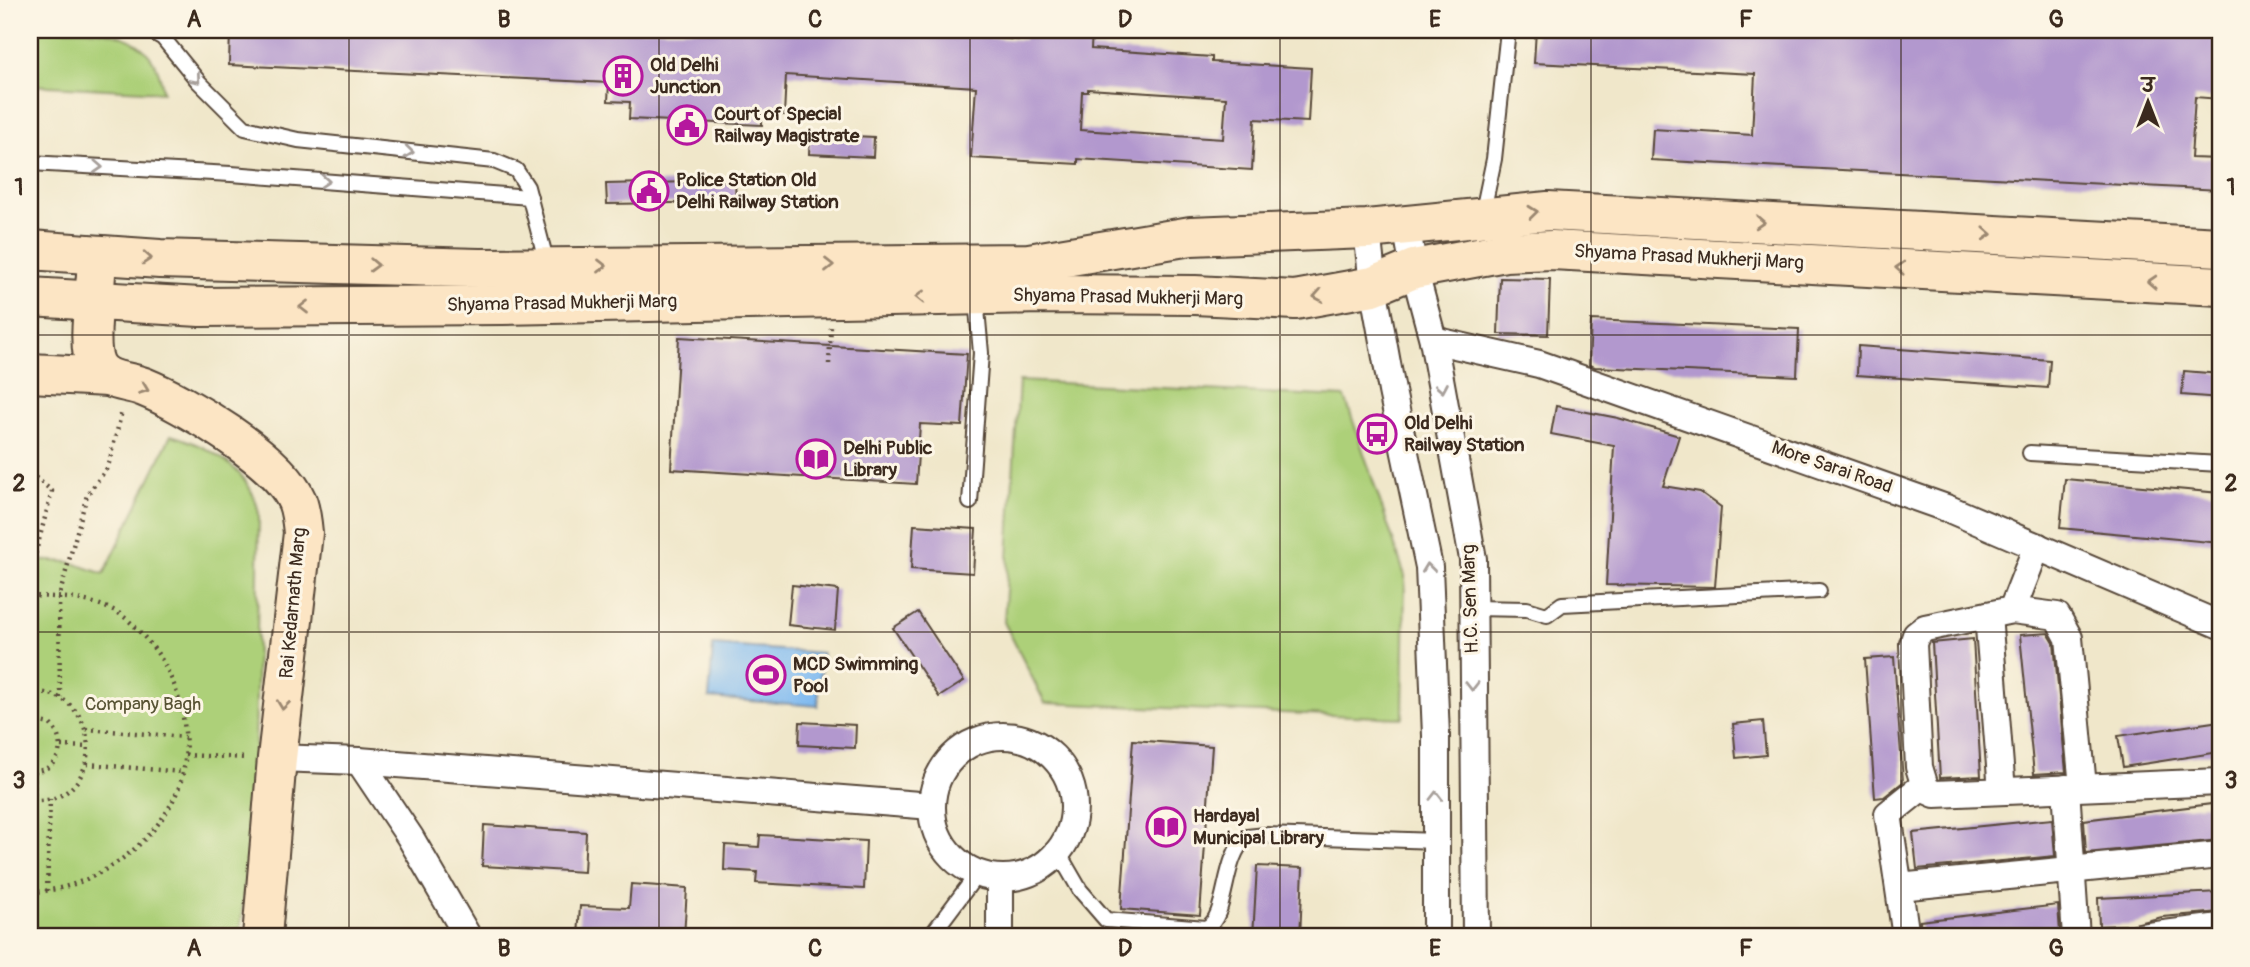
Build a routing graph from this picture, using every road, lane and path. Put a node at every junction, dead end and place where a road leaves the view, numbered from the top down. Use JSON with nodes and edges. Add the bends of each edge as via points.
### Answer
{"nodes":[{"id":1,"x":149,"y":30,"type":"edge"},
{"id":2,"x":1507,"y":30,"type":"edge"},
{"id":3,"x":30,"y":163,"type":"edge"},
{"id":4,"x":530,"y":197,"type":"junction"},
{"id":5,"x":1482,"y":218,"type":"junction"},
{"id":6,"x":1406,"y":225,"type":"junction"},
{"id":7,"x":1367,"y":229,"type":"junction"},
{"id":8,"x":2220,"y":247,"type":"edge"},
{"id":9,"x":33,"y":251,"type":"edge"},
{"id":10,"x":97,"y":255,"type":"junction"},
{"id":11,"x":1471,"y":258,"type":"junction"},
{"id":12,"x":547,"y":267,"type":"junction"},
{"id":13,"x":1414,"y":269,"type":"junction"},
{"id":14,"x":1373,"y":286,"type":"junction"},
{"id":15,"x":2220,"y":286,"type":"edge"},
{"id":16,"x":976,"y":297,"type":"junction"},
{"id":17,"x":95,"y":300,"type":"junction"},
{"id":18,"x":30,"y":303,"type":"edge"},
{"id":19,"x":1433,"y":340,"type":"junction"},
{"id":20,"x":30,"y":373,"type":"edge"},
{"id":21,"x":116,"y":379,"type":"junction"},
{"id":22,"x":2030,"y":453,"type":"dead end"},
{"id":23,"x":2220,"y":464,"type":"edge"},
{"id":24,"x":30,"y":473,"type":"edge"},
{"id":25,"x":970,"y":502,"type":"dead end"},
{"id":26,"x":2037,"y":546,"type":"junction"},
{"id":27,"x":30,"y":574,"type":"edge"},
{"id":28,"x":1819,"y":591,"type":"dead end"},
{"id":29,"x":30,"y":596,"type":"edge"},
{"id":30,"x":59,"y":597,"type":"junction"},
{"id":31,"x":1472,"y":608,"type":"junction"},
{"id":32,"x":2000,"y":612,"type":"junction"},
{"id":33,"x":2220,"y":625,"type":"edge"},
{"id":34,"x":33,"y":692,"type":"edge"},
{"id":35,"x":60,"y":698,"type":"junction"},
{"id":36,"x":33,"y":720,"type":"edge"},
{"id":37,"x":86,"y":729,"type":"junction"},
{"id":38,"x":185,"y":737,"type":"junction"},
{"id":39,"x":61,"y":746,"type":"junction"},
{"id":40,"x":89,"y":747,"type":"junction"},
{"id":41,"x":185,"y":755,"type":"junction"},
{"id":42,"x":359,"y":761,"type":"junction"},
{"id":43,"x":87,"y":764,"type":"junction"},
{"id":44,"x":32,"y":772,"type":"edge"},
{"id":45,"x":183,"y":772,"type":"junction"},
{"id":46,"x":283,"y":782,"type":"junction"},
{"id":47,"x":2220,"y":782,"type":"edge"},
{"id":48,"x":1923,"y":786,"type":"junction"},
{"id":49,"x":2074,"y":787,"type":"junction"},
{"id":50,"x":2002,"y":791,"type":"junction"},
{"id":51,"x":50,"y":799,"type":"junction"},
{"id":52,"x":32,"y":801,"type":"edge"},
{"id":53,"x":932,"y":806,"type":"junction"},
{"id":54,"x":1436,"y":841,"type":"junction"},
{"id":55,"x":1058,"y":852,"type":"junction"},
{"id":56,"x":2220,"y":855,"type":"edge"},
{"id":57,"x":2072,"y":872,"type":"junction"},
{"id":58,"x":989,"y":875,"type":"junction"},
{"id":59,"x":1909,"y":886,"type":"dead end"},
{"id":60,"x":47,"y":891,"type":"junction"},
{"id":61,"x":30,"y":892,"type":"edge"},
{"id":62,"x":2220,"y":927,"type":"edge"},
{"id":63,"x":262,"y":937,"type":"edge"},
{"id":64,"x":468,"y":937,"type":"edge"},
{"id":65,"x":930,"y":937,"type":"edge"},
{"id":66,"x":1000,"y":937,"type":"edge"},
{"id":67,"x":1436,"y":937,"type":"edge"},
{"id":68,"x":1476,"y":937,"type":"edge"},
{"id":69,"x":1906,"y":937,"type":"edge"},
{"id":70,"x":2076,"y":937,"type":"edge"},
{"id":71,"x":2141,"y":937,"type":"edge"}],
"edges":[{"from":1,"to":4,"type":"lane","one_way":true,"via":[[163,38],[245,128],[298,139],[494,161],[516,170]]},
{"from":2,"to":5,"type":"lane","via":[[1494,159]]},
{"from":3,"to":4,"type":"lane","one_way":true},
{"from":4,"to":12,"type":"lane"},
{"from":5,"to":6,"type":"main road","name":"Shyama Prasad Mukherji Marg"},
{"from":5,"to":8,"type":"main road","name":"Shyama Prasad Mukherji Marg","one_way":true,"via":[[1548,211]]},
{"from":5,"to":11,"type":"lane"},
{"from":6,"to":7,"type":"main road","name":"Shyama Prasad Mukherji Marg"},
{"from":6,"to":13,"type":"street","name":"H.C. Sen Marg"},
{"from":12,"to":7,"type":"main road","name":"Shyama Prasad Mukherji Marg","one_way":true,"via":[[1029,263],[1191,236]]},
{"from":7,"to":14,"type":"street","name":"H.C. Sen Marg"},
{"from":9,"to":10,"type":"main road","name":"Shyama Prasad Mukherji Marg"},
{"from":9,"to":18,"type":"main road"},
{"from":10,"to":12,"type":"main road","name":"Shyama Prasad Mukherji Marg","one_way":true},
{"from":10,"to":17,"type":"main road"},
{"from":11,"to":13,"type":"main road","name":"Shyama Prasad Mukherji Marg"},
{"from":15,"to":11,"type":"main road","name":"Shyama Prasad Mukherji Marg","one_way":true,"via":[[1552,250]]},
{"from":13,"to":14,"type":"main road","name":"Shyama Prasad Mukherji Marg"},
{"from":13,"to":19,"type":"street","name":"H.C. Sen Marg"},
{"from":14,"to":16,"type":"main road","name":"Shyama Prasad Mukherji Marg","one_way":true,"via":[[1295,300],[1167,295]]},
{"from":54,"to":14,"type":"street","name":"H.C. Sen Marg","one_way":true,"via":[[1429,567]]},
{"from":16,"to":17,"type":"main road","name":"Shyama Prasad Mukherji Marg","one_way":true,"via":[[200,307]]},
{"from":16,"to":25,"type":"lane","via":[[981,353]]},
{"from":17,"to":18,"type":"main road","name":"Shyama Prasad Mukherji Marg"},
{"from":17,"to":21,"type":"main road","via":[[93,356],[99,370]]},
{"from":19,"to":26,"type":"street","name":"More Sarai Road","via":[[1552,369],[1949,509]]},
{"from":19,"to":31,"type":"street","name":"H.C. Sen Marg","one_way":true,"via":[[1473,559]]},
{"from":20,"to":21,"type":"main road","name":"Rai Kedarnath Marg"},
{"from":21,"to":30,"type":"path","via":[[123,406],[108,467],[87,495]]},
{"from":21,"to":46,"type":"main road","name":"Rai Kedarnath Marg","one_way":true,"via":[[143,386],[226,431],[260,458],[297,502],[303,533]]},
{"from":22,"to":23,"type":"lane"},
{"from":24,"to":27,"type":"path","via":[[52,491]]},
{"from":26,"to":32,"type":"street"},
{"from":26,"to":33,"type":"street","name":"More Sarai Road"},
{"from":28,"to":31,"type":"lane","via":[[1562,604],[1547,615],[1527,609]]},
{"from":29,"to":30,"type":"path"},
{"from":30,"to":35,"type":"path"},
{"from":30,"to":38,"type":"path","via":[[111,608],[135,627],[172,677]]},
{"from":31,"to":68,"type":"street","name":"H.C. Sen Marg","one_way":true},
{"from":32,"to":48,"type":"street","via":[[1925,628],[1916,635]]},
{"from":32,"to":49,"type":"street","via":[[2057,616],[2069,638]]},
{"from":32,"to":50,"type":"street"},
{"from":34,"to":35,"type":"path"},
{"from":34,"to":36,"type":"path"},
{"from":35,"to":37,"type":"path"},
{"from":36,"to":39,"type":"path","via":[[55,729]]},
{"from":37,"to":38,"type":"path"},
{"from":37,"to":40,"type":"path"},
{"from":38,"to":41,"type":"path"},
{"from":39,"to":40,"type":"path"},
{"from":39,"to":44,"type":"path","via":[[54,764]]},
{"from":40,"to":43,"type":"path"},
{"from":41,"to":45,"type":"path"},
{"from":41,"to":46,"type":"path"},
{"from":42,"to":46,"type":"street"},
{"from":42,"to":53,"type":"street"},
{"from":42,"to":64,"type":"street"},
{"from":43,"to":45,"type":"path"},
{"from":43,"to":51,"type":"path","via":[[76,783]]},
{"from":44,"to":52,"type":"path"},
{"from":45,"to":60,"type":"path","via":[[167,809],[136,846],[102,871],[63,889]]},
{"from":46,"to":63,"type":"main road","name":"Rai Kedarnath Marg"},
{"from":47,"to":49,"type":"street"},
{"from":48,"to":50,"type":"street","via":[[1934,794]]},
{"from":48,"to":69,"type":"street","via":[[1888,814]]},
{"from":49,"to":50,"type":"street"},
{"from":49,"to":57,"type":"street"},
{"from":51,"to":52,"type":"path"},
{"from":51,"to":60,"type":"path"},
{"from":53,"to":55,"type":"street","via":[[936,782],[948,761],[967,745],[990,737],[1015,737],[1038,745],[1057,761],[1070,782],[1074,806],[1070,831]]},
{"from":53,"to":58,"type":"street","via":[[944,847],[959,863]]},
{"from":54,"to":55,"type":"lane","via":[[1247,837],[1231,858],[1216,919],[1206,928],[1106,920]]},
{"from":54,"to":67,"type":"street","name":"H.C. Sen Marg"},
{"from":55,"to":58,"type":"street","via":[[1032,871]]},
{"from":56,"to":57,"type":"street"},
{"from":57,"to":59,"type":"street"},
{"from":57,"to":70,"type":"street"},
{"from":58,"to":65,"type":"lane"},
{"from":58,"to":66,"type":"street"},
{"from":60,"to":61,"type":"path"},
{"from":62,"to":71,"type":"street"}]}
